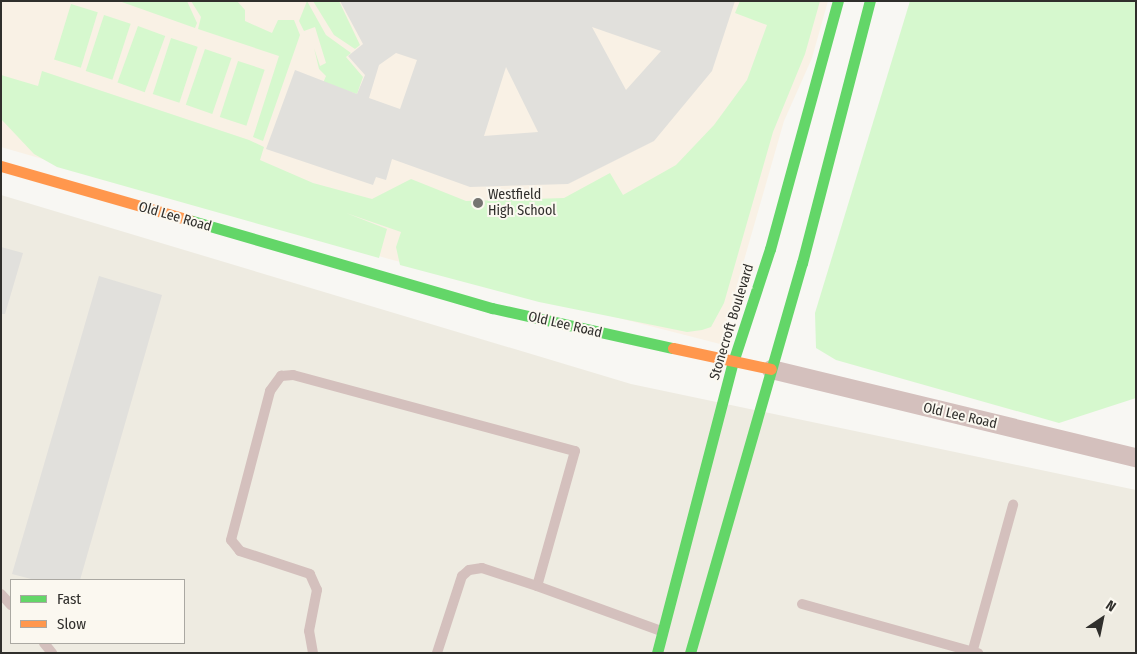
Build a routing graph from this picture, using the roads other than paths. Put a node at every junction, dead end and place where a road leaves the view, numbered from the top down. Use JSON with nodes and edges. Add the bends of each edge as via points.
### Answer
{"nodes":[{"id":1,"x":838,"y":1,"type":"edge"},
{"id":2,"x":870,"y":1,"type":"edge"},
{"id":3,"x":1,"y":166,"type":"edge"},
{"id":4,"x":734,"y":362,"type":"junction"},
{"id":5,"x":771,"y":369,"type":"junction"},
{"id":6,"x":1136,"y":457,"type":"edge"},
{"id":7,"x":1014,"y":505,"type":"dead end"},
{"id":8,"x":538,"y":586,"type":"junction"},
{"id":9,"x":1,"y":594,"type":"edge"},
{"id":10,"x":10,"y":604,"type":"edge"},
{"id":11,"x":802,"y":604,"type":"dead end"},
{"id":12,"x":662,"y":631,"type":"junction"},
{"id":13,"x":974,"y":652,"type":"edge"},
{"id":14,"x":313,"y":653,"type":"edge"},
{"id":15,"x":437,"y":653,"type":"edge"},
{"id":16,"x":657,"y":653,"type":"edge"},
{"id":17,"x":690,"y":653,"type":"edge"}],
"edges":[{"from":1,"to":4,"type":"main road","name":"Stonecroft Boulevard","via":[[770,249]]},
{"from":2,"to":5,"type":"main road"},
{"from":3,"to":4,"type":"main road","name":"Old Lee Road","via":[[492,308]]},
{"from":4,"to":5,"type":"main road","name":"Old Lee Road"},
{"from":4,"to":12,"type":"main road","name":"Stonecroft Boulevard"},
{"from":5,"to":6,"type":"street","name":"Old Lee Road"},
{"from":5,"to":17,"type":"main road"},
{"from":7,"to":13,"type":"lane"},
{"from":8,"to":12,"type":"lane","via":[[618,619]]},
{"from":8,"to":14,"type":"lane","via":[[575,451],[293,375],[281,376],[270,391],[231,540],[240,551],[310,574],[317,590],[309,631]]},
{"from":8,"to":15,"type":"lane","via":[[482,568],[469,570],[462,576]]},
{"from":9,"to":10,"type":"lane"},
{"from":11,"to":13,"type":"lane"},
{"from":12,"to":16,"type":"main road","name":"Stonecroft Boulevard"}]}
